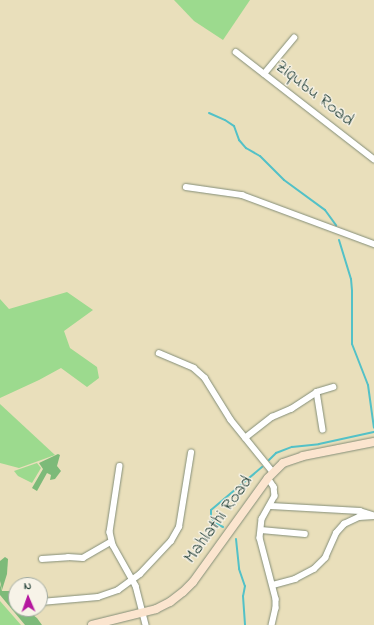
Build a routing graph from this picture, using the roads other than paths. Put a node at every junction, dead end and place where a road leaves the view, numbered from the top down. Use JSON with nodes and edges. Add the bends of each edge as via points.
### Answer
{"nodes":[{"id":1,"x":294,"y":38,"type":"dead end"},
{"id":2,"x":236,"y":52,"type":"dead end"},
{"id":3,"x":264,"y":74,"type":"junction"},
{"id":4,"x":374,"y":159,"type":"edge"},
{"id":5,"x":186,"y":187,"type":"dead end"},
{"id":6,"x":374,"y":244,"type":"edge"},
{"id":7,"x":158,"y":353,"type":"dead end"},
{"id":8,"x":333,"y":387,"type":"dead end"},
{"id":9,"x":317,"y":392,"type":"junction"},
{"id":10,"x":323,"y":430,"type":"dead end"},
{"id":11,"x":245,"y":438,"type":"junction"},
{"id":12,"x":374,"y":442,"type":"edge"},
{"id":13,"x":191,"y":453,"type":"dead end"},
{"id":14,"x":120,"y":466,"type":"dead end"},
{"id":15,"x":271,"y":475,"type":"junction"},
{"id":16,"x":271,"y":506,"type":"junction"},
{"id":17,"x":374,"y":516,"type":"edge"},
{"id":18,"x":261,"y":530,"type":"junction"},
{"id":19,"x":305,"y":534,"type":"dead end"},
{"id":20,"x":112,"y":542,"type":"junction"},
{"id":21,"x":42,"y":559,"type":"dead end"},
{"id":22,"x":134,"y":579,"type":"junction"},
{"id":23,"x":273,"y":585,"type":"junction"},
{"id":24,"x":48,"y":602,"type":"edge"},
{"id":25,"x":143,"y":612,"type":"junction"},
{"id":26,"x":92,"y":625,"type":"edge"},
{"id":27,"x":146,"y":625,"type":"edge"},
{"id":28,"x":272,"y":625,"type":"edge"}],
"edges":[{"from":1,"to":3,"type":"street"},
{"from":2,"to":3,"type":"street","name":"Ziqubu Road"},
{"from":3,"to":4,"type":"street","name":"Ziqubu Road"},
{"from":5,"to":6,"type":"street","via":[[242,195]]},
{"from":7,"to":11,"type":"street","via":[[194,368],[205,378]]},
{"from":8,"to":9,"type":"street"},
{"from":9,"to":10,"type":"street"},
{"from":9,"to":11,"type":"street","via":[[291,409],[265,421]]},
{"from":11,"to":15,"type":"street"},
{"from":12,"to":15,"type":"street","name":"Mahlathi Road","via":[[303,456],[283,463]]},
{"from":13,"to":22,"type":"street","via":[[181,519],[176,534]]},
{"from":14,"to":20,"type":"street","via":[[110,525]]},
{"from":15,"to":16,"type":"street","via":[[275,490]]},
{"from":15,"to":25,"type":"street","name":"Mahlathi Road","via":[[193,582],[170,602]]},
{"from":16,"to":17,"type":"street","via":[[360,511]]},
{"from":16,"to":18,"type":"street","via":[[262,519]]},
{"from":17,"to":23,"type":"street","via":[[359,517],[344,524],[336,533],[325,558],[314,569],[295,579]]},
{"from":18,"to":19,"type":"street"},
{"from":18,"to":23,"type":"street","via":[[262,548]]},
{"from":20,"to":21,"type":"street","via":[[83,558]]},
{"from":20,"to":22,"type":"street"},
{"from":22,"to":24,"type":"street","via":[[112,593],[98,598]]},
{"from":22,"to":25,"type":"street"},
{"from":23,"to":28,"type":"street","via":[[276,608]]},
{"from":25,"to":26,"type":"street","name":"Mahlathi Road"},
{"from":25,"to":27,"type":"street"}]}
